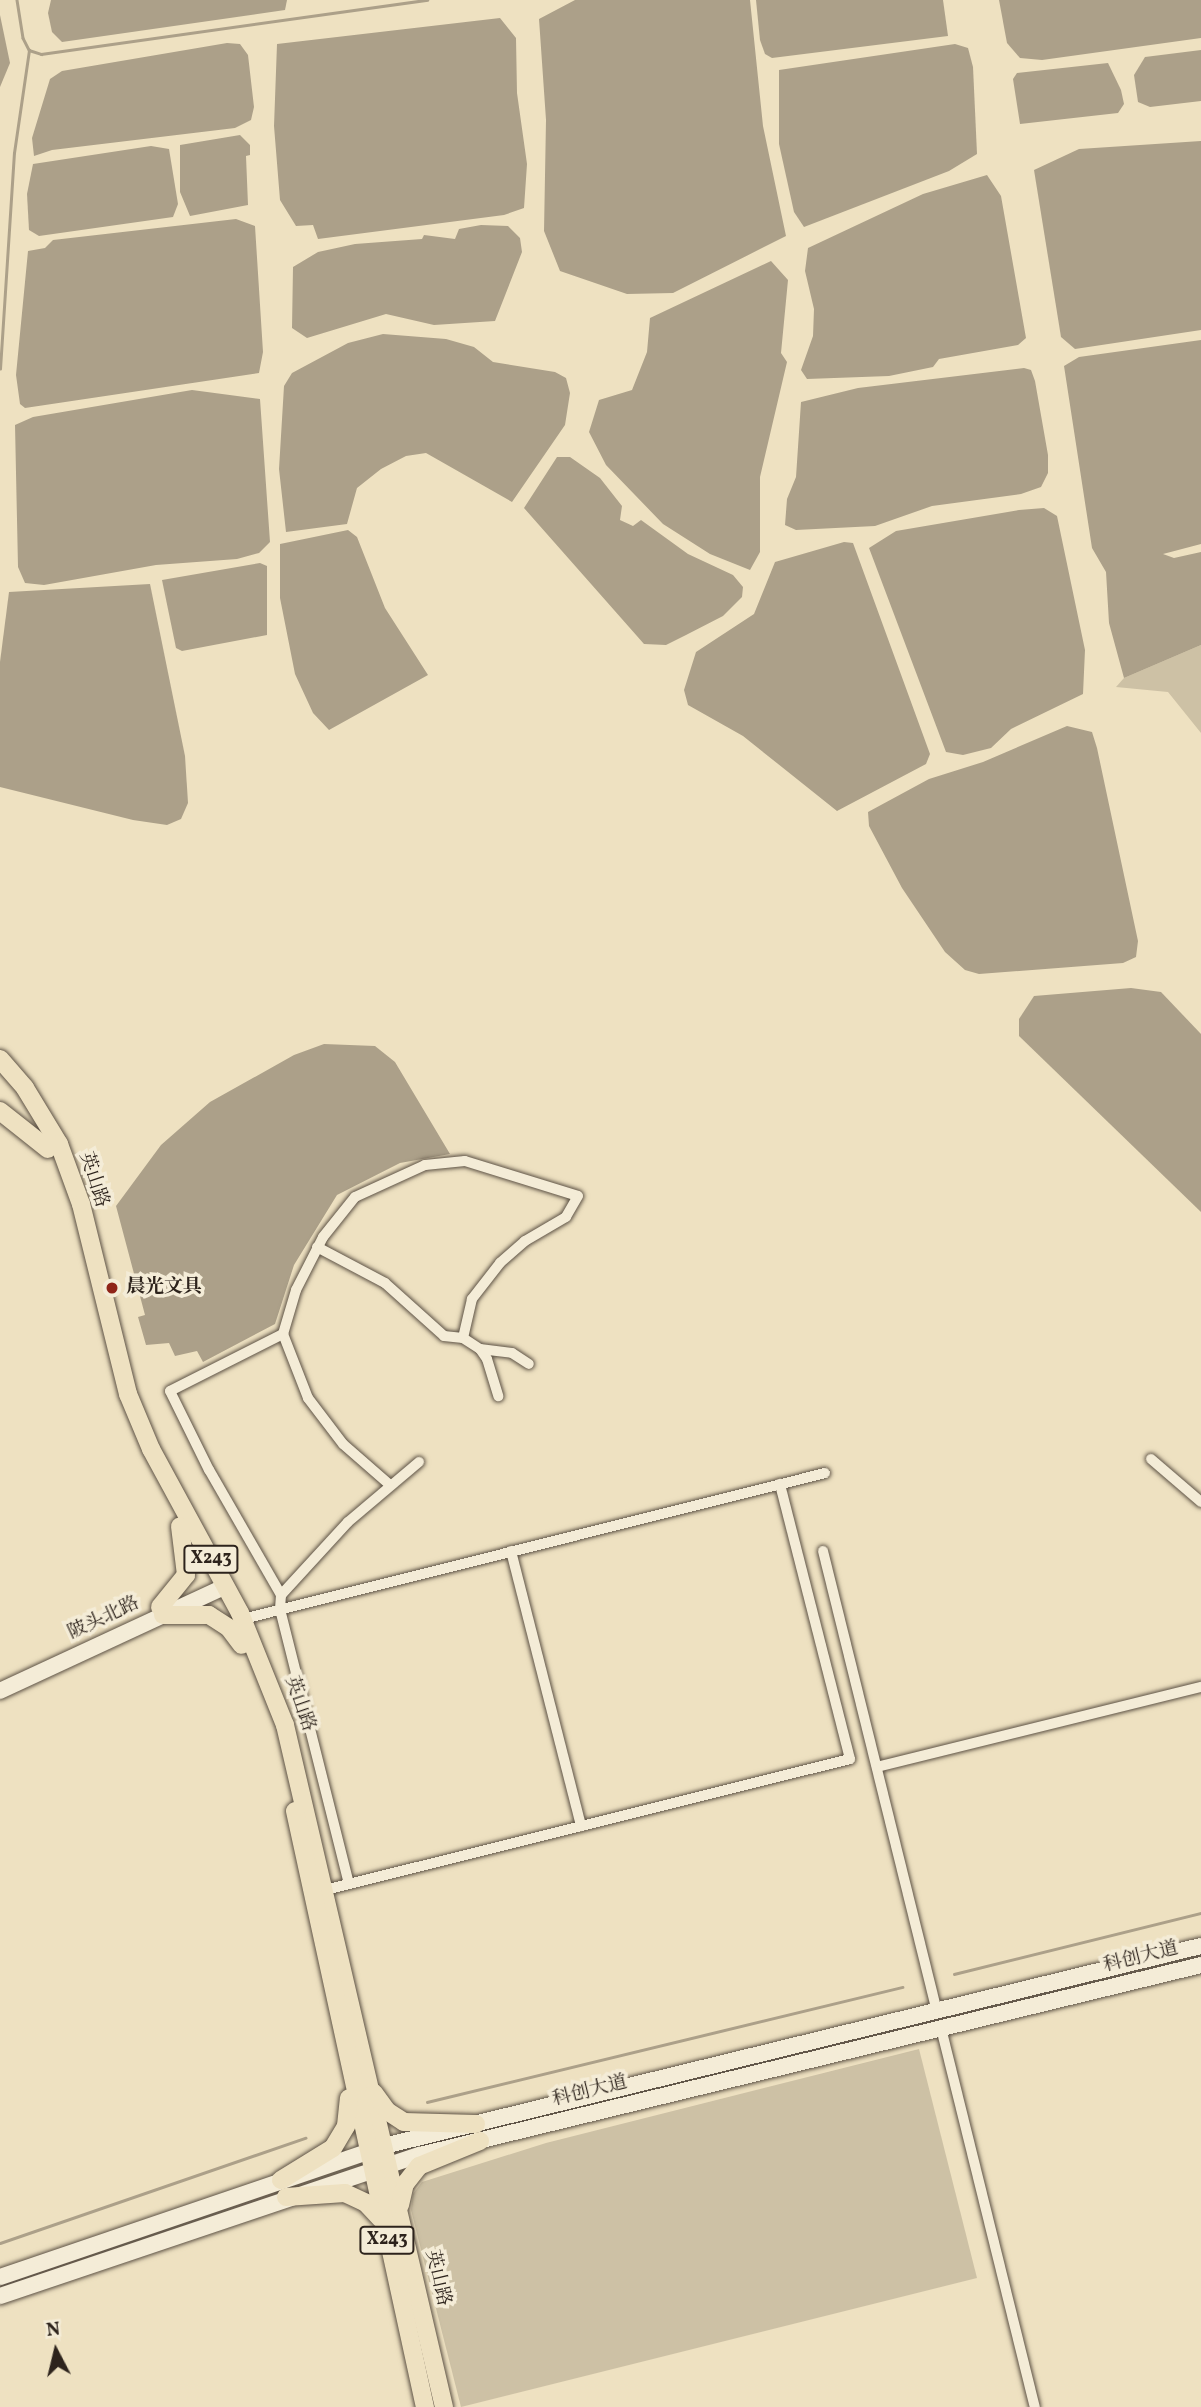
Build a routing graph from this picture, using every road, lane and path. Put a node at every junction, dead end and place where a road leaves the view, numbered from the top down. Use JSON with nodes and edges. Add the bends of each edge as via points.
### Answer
{"nodes":[{"id":1,"x":3,"y":1071,"type":"edge"},
{"id":2,"x":0,"y":1111,"type":"edge"},
{"id":3,"x":48,"y":1149,"type":"junction"},
{"id":4,"x":317,"y":1247,"type":"junction"},
{"id":5,"x":283,"y":1334,"type":"junction"},
{"id":6,"x":463,"y":1338,"type":"junction"},
{"id":7,"x":480,"y":1349,"type":"junction"},
{"id":8,"x":529,"y":1364,"type":"dead end"},
{"id":9,"x":498,"y":1396,"type":"dead end"},
{"id":10,"x":1152,"y":1459,"type":"dead end"},
{"id":11,"x":419,"y":1462,"type":"dead end"},
{"id":12,"x":825,"y":1473,"type":"dead end"},
{"id":13,"x":780,"y":1484,"type":"junction"},
{"id":14,"x":390,"y":1485,"type":"junction"},
{"id":15,"x":1201,"y":1502,"type":"edge"},
{"id":16,"x":180,"y":1526,"type":"junction"},
{"id":17,"x":823,"y":1550,"type":"dead end"},
{"id":18,"x":511,"y":1551,"type":"junction"},
{"id":19,"x":219,"y":1584,"type":"junction"},
{"id":20,"x":281,"y":1595,"type":"junction"},
{"id":21,"x":280,"y":1609,"type":"junction"},
{"id":22,"x":161,"y":1611,"type":"junction"},
{"id":23,"x":243,"y":1619,"type":"junction"},
{"id":24,"x":242,"y":1645,"type":"junction"},
{"id":25,"x":0,"y":1682,"type":"edge"},
{"id":26,"x":1201,"y":1687,"type":"edge"},
{"id":27,"x":0,"y":1691,"type":"edge"},
{"id":28,"x":877,"y":1767,"type":"junction"},
{"id":29,"x":581,"y":1826,"type":"junction"},
{"id":30,"x":349,"y":1884,"type":"junction"},
{"id":31,"x":325,"y":1891,"type":"junction"},
{"id":32,"x":1201,"y":1947,"type":"edge"},
{"id":33,"x":1201,"y":1965,"type":"edge"},
{"id":34,"x":937,"y":2011,"type":"junction"},
{"id":35,"x":941,"y":2028,"type":"junction"},
{"id":36,"x":348,"y":2073,"type":"junction"},
{"id":37,"x":367,"y":2081,"type":"junction"},
{"id":38,"x":478,"y":2132,"type":"junction"},
{"id":39,"x":377,"y":2158,"type":"junction"},
{"id":40,"x":284,"y":2189,"type":"junction"},
{"id":41,"x":400,"y":2208,"type":"junction"},
{"id":42,"x":383,"y":2221,"type":"junction"},
{"id":43,"x":0,"y":2277,"type":"edge"},
{"id":44,"x":0,"y":2296,"type":"edge"},
{"id":45,"x":425,"y":2407,"type":"edge"},
{"id":46,"x":444,"y":2407,"type":"edge"},
{"id":47,"x":1035,"y":2407,"type":"edge"}],
"edges":[{"from":1,"to":3,"type":"main road","name":"英山路","number":"X243"},
{"from":1,"to":19,"type":"main road","name":"英山路","number":"X243","via":[[44,1116],[71,1173],[112,1344],[139,1422]]},
{"from":2,"to":3,"type":"main road"},
{"from":3,"to":16,"type":"main road","name":"英山路","number":"X243","via":[[69,1207],[117,1398]]},
{"from":4,"to":5,"type":"street","via":[[296,1290]]},
{"from":4,"to":6,"type":"street","via":[[384,1283],[444,1336]]},
{"from":4,"to":6,"type":"street","via":[[355,1197],[425,1166],[465,1161],[578,1196],[566,1217],[525,1241],[500,1263],[472,1299]]},
{"from":5,"to":14,"type":"street","via":[[308,1398],[343,1444]]},
{"from":5,"to":20,"type":"street","via":[[170,1391],[209,1470]]},
{"from":6,"to":7,"type":"street"},
{"from":7,"to":8,"type":"street","via":[[512,1353]]},
{"from":7,"to":9,"type":"street"},
{"from":10,"to":15,"type":"street"},
{"from":11,"to":14,"type":"street"},
{"from":12,"to":13,"type":"street"},
{"from":13,"to":18,"type":"street"},
{"from":13,"to":29,"type":"street","via":[[850,1759]]},
{"from":14,"to":20,"type":"street"},
{"from":16,"to":19,"type":"main road","name":"英山路","number":"X243"},
{"from":16,"to":22,"type":"main road","via":[[187,1554],[186,1575]]},
{"from":17,"to":28,"type":"street"},
{"from":18,"to":21,"type":"street"},
{"from":18,"to":29,"type":"street"},
{"from":19,"to":22,"type":"main road","name":"陂头北路"},
{"from":19,"to":23,"type":"main road","name":"英山路","number":"X243"},
{"from":19,"to":24,"type":"main road","name":"英山路","number":"X243"},
{"from":20,"to":21,"type":"street"},
{"from":21,"to":23,"type":"street"},
{"from":21,"to":30,"type":"street"},
{"from":22,"to":24,"type":"main road","via":[[209,1615],[229,1628]]},
{"from":22,"to":25,"type":"main road","name":"陂头北路"},
{"from":22,"to":27,"type":"main road","name":"陂头北路"},
{"from":23,"to":31,"type":"main road","name":"英山路","number":"X243","via":[[285,1725]]},
{"from":24,"to":36,"type":"main road","name":"英山路","number":"X243","via":[[287,1777]]},
{"from":26,"to":28,"type":"street"},
{"from":28,"to":34,"type":"street"},
{"from":29,"to":30,"type":"street"},
{"from":30,"to":31,"type":"street"},
{"from":31,"to":37,"type":"main road","name":"英山路","number":"X243"},
{"from":32,"to":34,"type":"main road","name":"科创大道"},
{"from":33,"to":35,"type":"main road","name":"科创大道"},
{"from":34,"to":38,"type":"main road","name":"科创大道"},
{"from":35,"to":38,"type":"main road","name":"科创大道"},
{"from":35,"to":47,"type":"street"},
{"from":36,"to":39,"type":"main road","name":"英山路","number":"X243"},
{"from":36,"to":40,"type":"main road","via":[[348,2118],[338,2141]]},
{"from":37,"to":38,"type":"main road","via":[[387,2111],[404,2122]]},
{"from":37,"to":39,"type":"main road","name":"英山路","number":"X243"},
{"from":38,"to":39,"type":"main road","name":"科创大道"},
{"from":38,"to":41,"type":"main road","via":[[419,2166],[405,2184]]},
{"from":39,"to":40,"type":"main road","name":"科创大道"},
{"from":39,"to":41,"type":"main road","name":"英山路","number":"X243"},
{"from":39,"to":42,"type":"main road","name":"英山路","number":"X243"},
{"from":40,"to":42,"type":"main road","via":[[345,2193],[366,2203]]},
{"from":40,"to":43,"type":"main road","name":"科创大道"},
{"from":40,"to":44,"type":"main road","name":"科创大道"},
{"from":41,"to":46,"type":"main road","name":"英山路","number":"X243"},
{"from":42,"to":45,"type":"main road","name":"英山路","number":"X243"}]}
